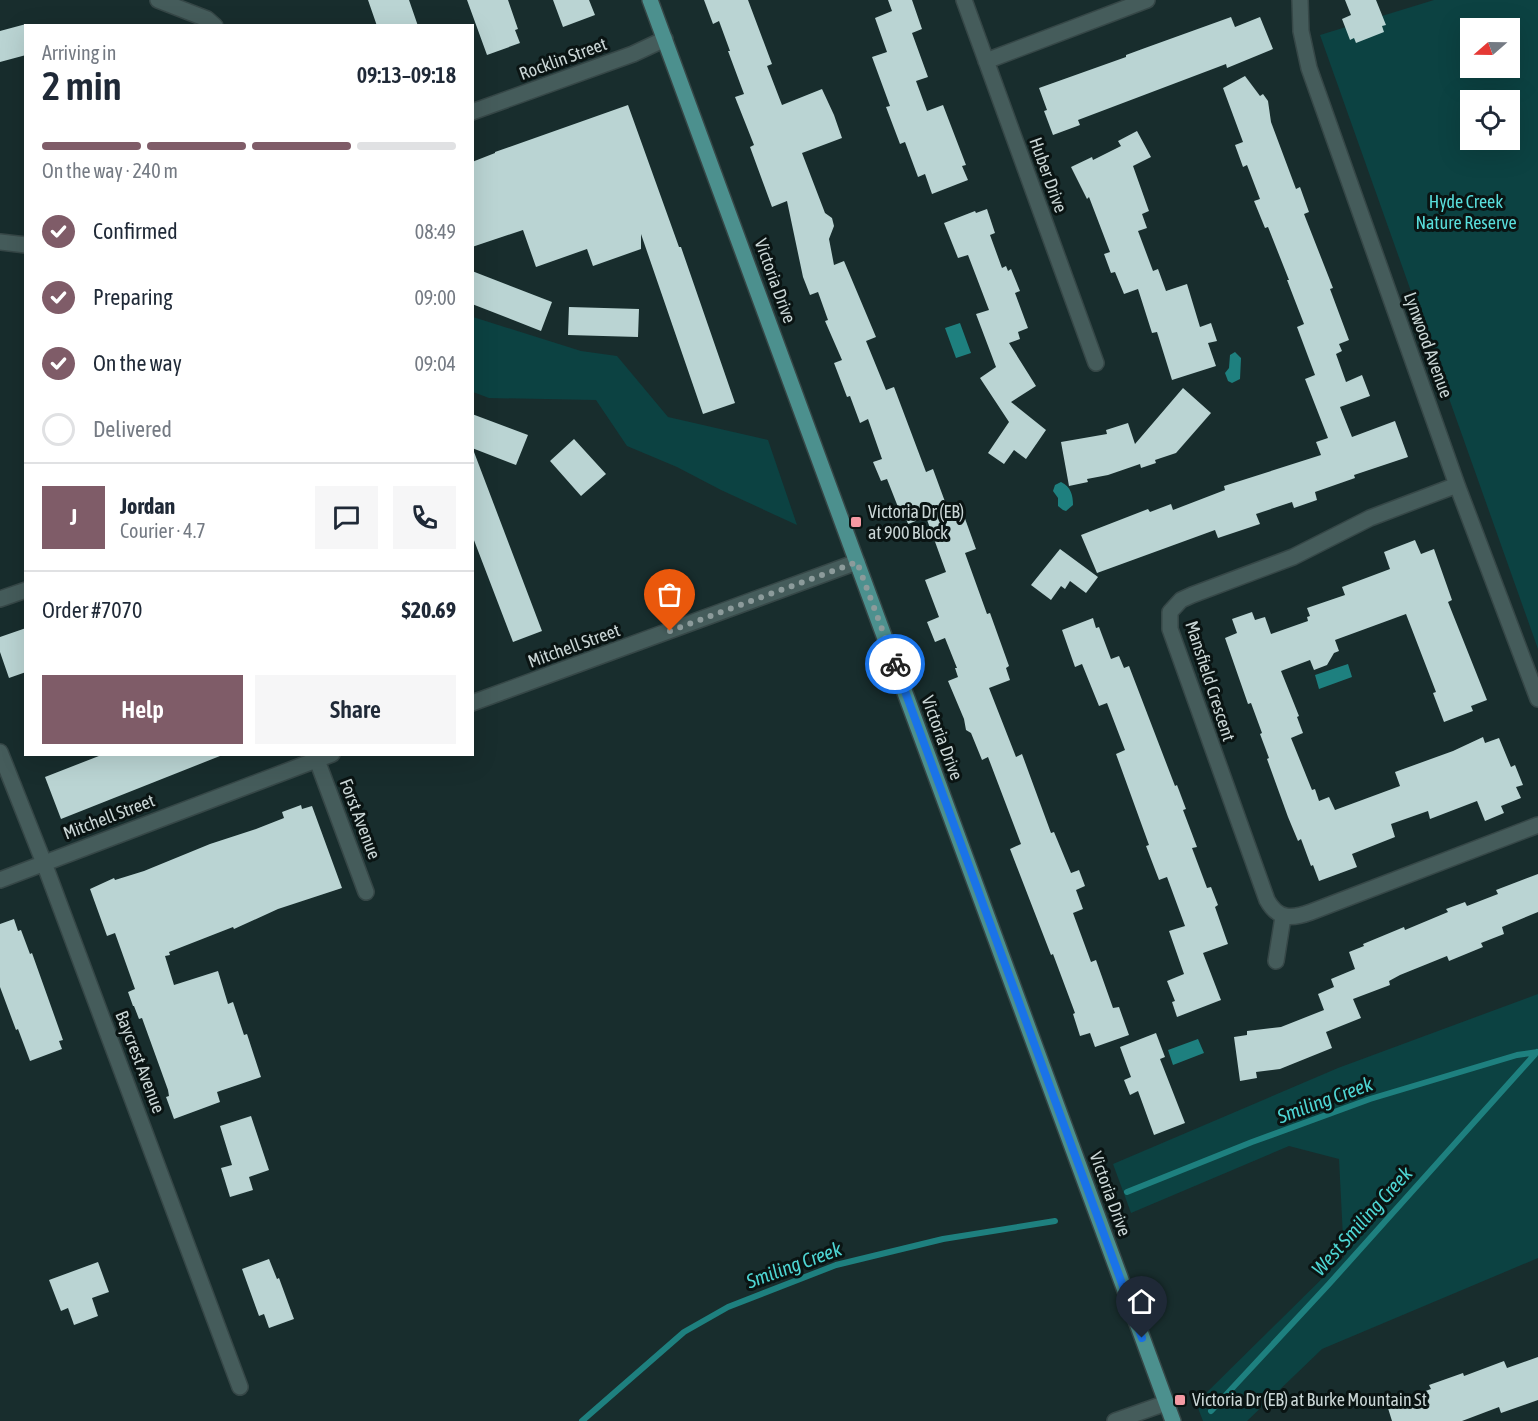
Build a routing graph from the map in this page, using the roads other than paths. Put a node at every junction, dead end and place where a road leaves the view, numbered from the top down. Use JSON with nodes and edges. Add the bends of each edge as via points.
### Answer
{"nodes":[{"id":1,"x":158,"y":0,"type":"edge"},
{"id":2,"x":650,"y":0,"type":"edge"},
{"id":3,"x":964,"y":0,"type":"edge"},
{"id":4,"x":1147,"y":0,"type":"edge"},
{"id":5,"x":1300,"y":0,"type":"edge"},
{"id":6,"x":213,"y":24,"type":"edge"},
{"id":7,"x":665,"y":39,"type":"junction"},
{"id":8,"x":986,"y":61,"type":"junction"},
{"id":9,"x":474,"y":111,"type":"edge"},
{"id":10,"x":0,"y":242,"type":"edge"},
{"id":11,"x":24,"y":245,"type":"edge"},
{"id":12,"x":1096,"y":363,"type":"dead end"},
{"id":13,"x":1457,"y":485,"type":"junction"},
{"id":14,"x":857,"y":562,"type":"junction"},
{"id":15,"x":24,"y":591,"type":"edge"},
{"id":16,"x":0,"y":599,"type":"edge"},
{"id":17,"x":1538,"y":699,"type":"edge"},
{"id":18,"x":474,"y":702,"type":"edge"},
{"id":19,"x":0,"y":752,"type":"edge"},
{"id":20,"x":327,"y":756,"type":"edge"},
{"id":21,"x":317,"y":760,"type":"junction"},
{"id":22,"x":1538,"y":825,"type":"edge"},
{"id":23,"x":44,"y":863,"type":"junction"},
{"id":24,"x":0,"y":880,"type":"edge"},
{"id":25,"x":366,"y":892,"type":"dead end"},
{"id":26,"x":1283,"y":917,"type":"junction"},
{"id":27,"x":1276,"y":961,"type":"dead end"},
{"id":28,"x":240,"y":1388,"type":"dead end"},
{"id":29,"x":1166,"y":1403,"type":"junction"},
{"id":30,"x":1115,"y":1421,"type":"edge"},
{"id":31,"x":1173,"y":1421,"type":"edge"}],
"edges":[{"from":1,"to":6,"type":"street"},
{"from":2,"to":7,"type":"main road","name":"Victoria Drive"},
{"from":3,"to":8,"type":"street","name":"Huber Drive"},
{"from":4,"to":8,"type":"street"},
{"from":5,"to":13,"type":"street","name":"Lynwood Avenue","via":[[1301,31],[1309,68]]},
{"from":7,"to":9,"type":"street","name":"Rocklin Street"},
{"from":7,"to":14,"type":"main road","name":"Victoria Drive"},
{"from":8,"to":12,"type":"street","name":"Huber Drive"},
{"from":10,"to":11,"type":"street"},
{"from":13,"to":17,"type":"street","name":"Lynwood Avenue"},
{"from":13,"to":26,"type":"street","name":"Mansfield Crescent","via":[[1370,518],[1293,557],[1192,595],[1170,612],[1175,648],[1267,900]]},
{"from":14,"to":18,"type":"street","name":"Mitchell Street"},
{"from":14,"to":29,"type":"main road","name":"Victoria Drive"},
{"from":15,"to":16,"type":"street"},
{"from":19,"to":23,"type":"street","name":"Baycrest Avenue"},
{"from":20,"to":21,"type":"street","name":"Mitchell Street"},
{"from":21,"to":23,"type":"street","name":"Mitchell Street"},
{"from":21,"to":25,"type":"street","name":"Forst Avenue"},
{"from":22,"to":26,"type":"street","via":[[1298,917]]},
{"from":23,"to":24,"type":"street","name":"Mitchell Street"},
{"from":23,"to":28,"type":"street","name":"Baycrest Avenue"},
{"from":26,"to":27,"type":"street"},
{"from":29,"to":30,"type":"street"},
{"from":29,"to":31,"type":"main road","name":"Victoria Drive"}]}
